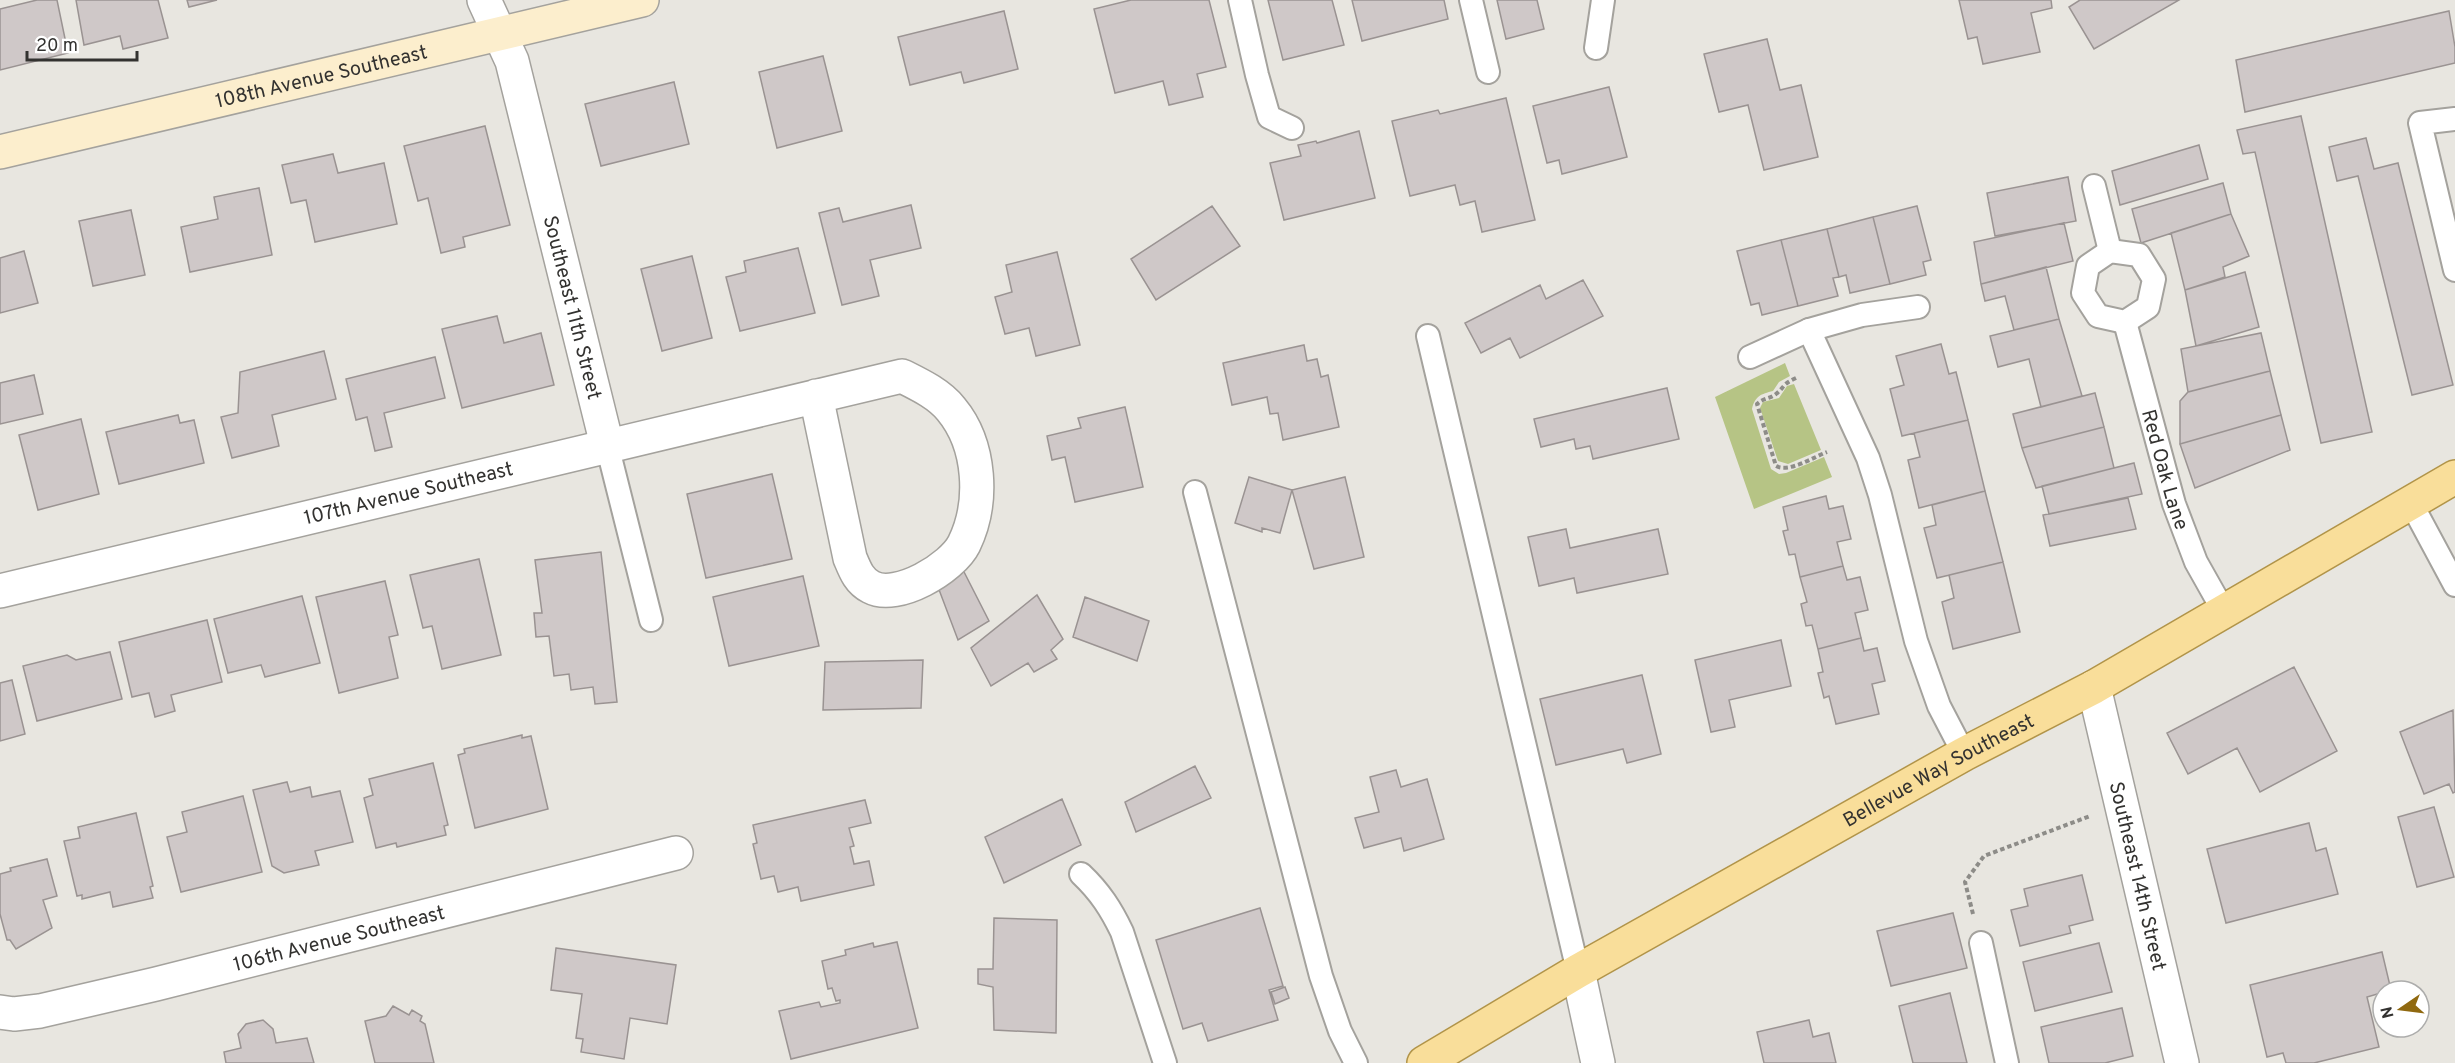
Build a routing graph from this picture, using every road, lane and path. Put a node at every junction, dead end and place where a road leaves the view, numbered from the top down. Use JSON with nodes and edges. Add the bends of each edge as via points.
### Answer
{"nodes":[{"id":1,"x":484,"y":0,"type":"edge"},
{"id":2,"x":642,"y":0,"type":"edge"},
{"id":3,"x":1240,"y":0,"type":"edge"},
{"id":4,"x":1471,"y":0,"type":"edge"},
{"id":5,"x":1603,"y":0,"type":"edge"},
{"id":6,"x":499,"y":34,"type":"junction"},
{"id":7,"x":1596,"y":48,"type":"dead end"},
{"id":8,"x":1488,"y":72,"type":"dead end"},
{"id":9,"x":2455,"y":119,"type":"edge"},
{"id":10,"x":1292,"y":128,"type":"dead end"},
{"id":11,"x":0,"y":152,"type":"edge"},
{"id":12,"x":2094,"y":186,"type":"dead end"},
{"id":13,"x":2110,"y":250,"type":"junction"},
{"id":14,"x":2455,"y":270,"type":"edge"},
{"id":15,"x":1918,"y":307,"type":"dead end"},
{"id":16,"x":2125,"y":322,"type":"junction"},
{"id":17,"x":1809,"y":330,"type":"junction"},
{"id":18,"x":1428,"y":336,"type":"dead end"},
{"id":19,"x":1750,"y":357,"type":"dead end"},
{"id":20,"x":1796,"y":378,"type":"dead end"},
{"id":21,"x":816,"y":396,"type":"junction"},
{"id":22,"x":608,"y":445,"type":"junction"},
{"id":23,"x":1827,"y":452,"type":"dead end"},
{"id":24,"x":2455,"y":477,"type":"edge"},
{"id":25,"x":1195,"y":492,"type":"dead end"},
{"id":26,"x":2411,"y":503,"type":"junction"},
{"id":27,"x":2455,"y":585,"type":"edge"},
{"id":28,"x":0,"y":591,"type":"edge"},
{"id":29,"x":2223,"y":610,"type":"junction"},
{"id":30,"x":651,"y":620,"type":"dead end"},
{"id":31,"x":2094,"y":687,"type":"junction"},
{"id":32,"x":1964,"y":754,"type":"junction"},
{"id":33,"x":2122,"y":807,"type":"junction"},
{"id":34,"x":676,"y":853,"type":"dead end"},
{"id":35,"x":1081,"y":874,"type":"dead end"},
{"id":36,"x":1981,"y":943,"type":"joint"},
{"id":37,"x":1578,"y":971,"type":"junction"},
{"id":38,"x":0,"y":1012,"type":"edge"},
{"id":39,"x":1165,"y":1063,"type":"edge"},
{"id":40,"x":1356,"y":1063,"type":"edge"},
{"id":41,"x":1424,"y":1063,"type":"edge"},
{"id":42,"x":1598,"y":1063,"type":"edge"},
{"id":43,"x":2007,"y":1063,"type":"edge"},
{"id":44,"x":2182,"y":1063,"type":"edge"}],
"edges":[{"from":1,"to":6,"type":"street","name":"Southeast 11th Street"},
{"from":2,"to":6,"type":"street","name":"108th Avenue Southeast"},
{"from":3,"to":10,"type":"lane","via":[[1269,117]]},
{"from":4,"to":8,"type":"lane"},
{"from":5,"to":7,"type":"lane"},
{"from":6,"to":11,"type":"street","name":"108th Avenue Southeast"},
{"from":6,"to":22,"type":"street","name":"Southeast 11th Street","via":[[512,61]]},
{"from":9,"to":14,"type":"lane","via":[[2420,123]]},
{"from":12,"to":13,"type":"lane"},
{"from":13,"to":16,"type":"lane","via":[[2088,266],[2084,293],[2098,316]]},
{"from":13,"to":16,"type":"lane","via":[[2139,255],[2154,279],[2148,307]]},
{"from":15,"to":17,"type":"lane","via":[[1862,315]]},
{"from":16,"to":29,"type":"lane","name":"Red Oak Lane","via":[[2174,504],[2196,562]]},
{"from":17,"to":19,"type":"lane"},
{"from":17,"to":32,"type":"lane","via":[[1868,458],[1916,641],[1939,706]]},
{"from":18,"to":37,"type":"lane"},
{"from":20,"to":23,"type":"path","via":[[1757,404],[1776,466],[1788,468]]},
{"from":21,"to":21,"type":"street","name":"107th Avenue Southeast","via":[[902,376],[930,390],[951,409],[969,439],[978,481],[974,516],[964,546],[943,567],[913,585],[886,590],[871,587],[858,577],[850,558]]},
{"from":21,"to":22,"type":"street","name":"107th Avenue Southeast"},
{"from":22,"to":28,"type":"street","name":"107th Avenue Southeast"},
{"from":22,"to":30,"type":"lane","name":"Southeast 11th Street"},
{"from":24,"to":26,"type":"main road","name":"Bellevue Way Southeast"},
{"from":25,"to":40,"type":"lane","via":[[1321,976]]},
{"from":26,"to":27,"type":"lane"},
{"from":26,"to":29,"type":"main road","name":"Bellevue Way Southeast"},
{"from":29,"to":31,"type":"main road","name":"Bellevue Way Southeast"},
{"from":31,"to":32,"type":"main road","name":"Bellevue Way Southeast"},
{"from":31,"to":33,"type":"street","name":"Southeast 14th Street"},
{"from":32,"to":37,"type":"main road","name":"Bellevue Way Southeast"},
{"from":33,"to":36,"type":"path","via":[[1984,856],[1965,882]]},
{"from":33,"to":44,"type":"street","name":"Southeast 14th Street"},
{"from":34,"to":38,"type":"street","name":"106th Avenue Southeast","via":[[156,984],[40,1011]]},
{"from":35,"to":39,"type":"lane","via":[[1099,892],[1122,932]]},
{"from":36,"to":43,"type":"lane"},
{"from":37,"to":41,"type":"main road","name":"Bellevue Way Southeast"},
{"from":37,"to":42,"type":"street"}]}
